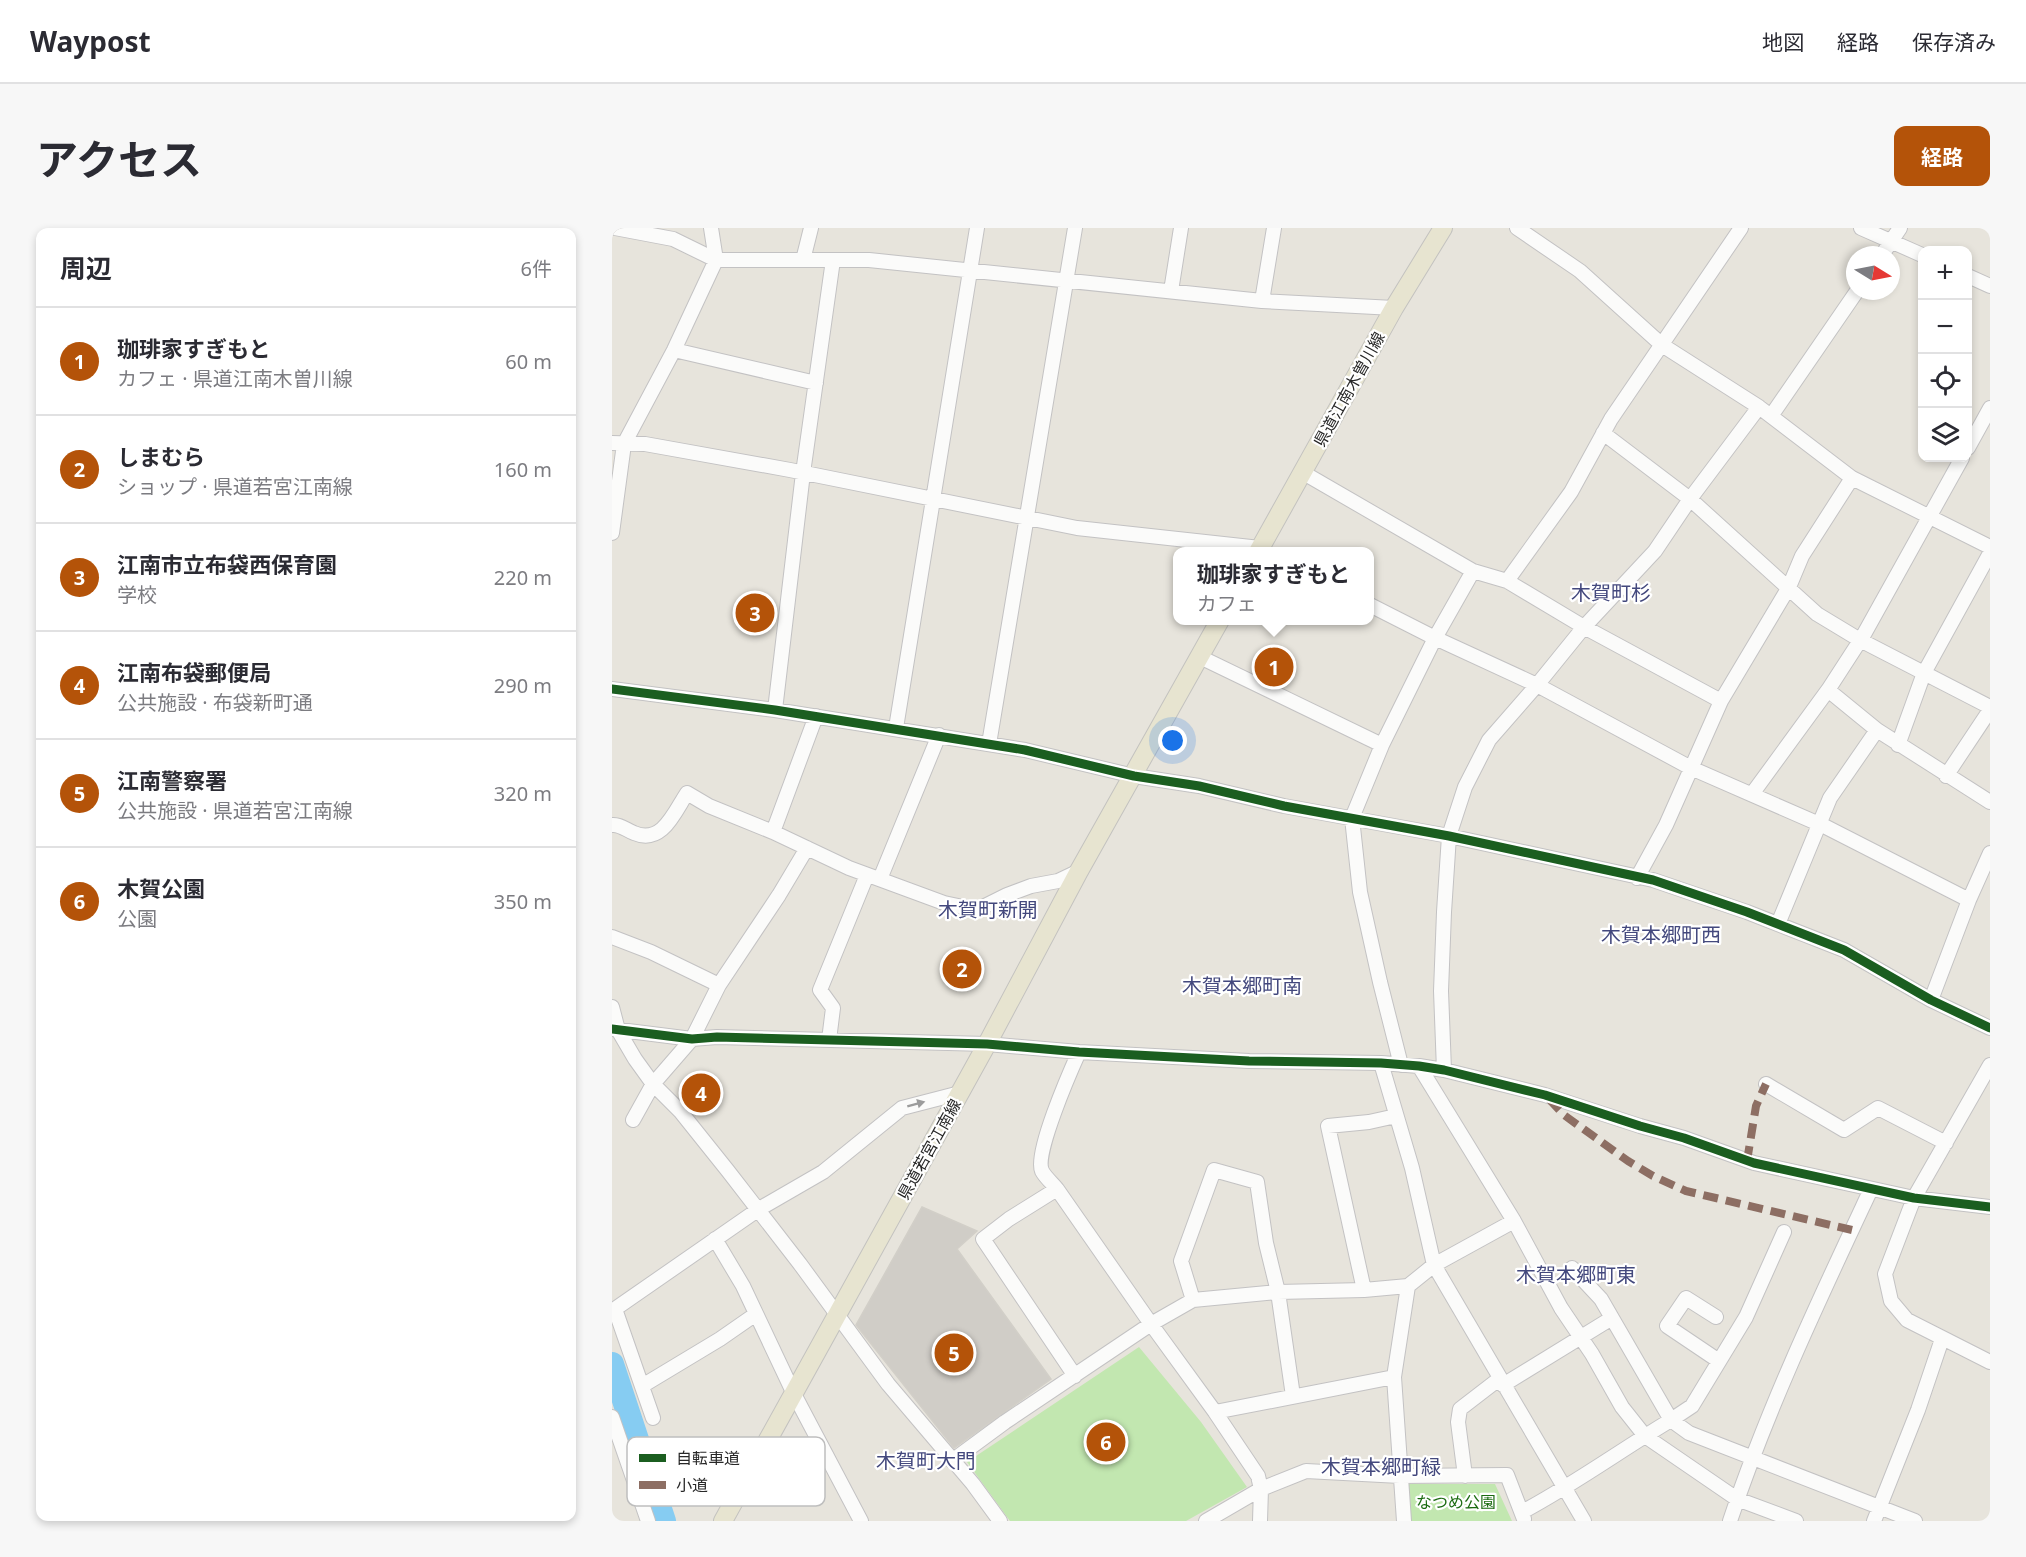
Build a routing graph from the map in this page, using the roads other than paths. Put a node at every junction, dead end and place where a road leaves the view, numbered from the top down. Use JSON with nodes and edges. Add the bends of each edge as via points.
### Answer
{"nodes":[{"id":1,"x":615,"y":228,"type":"edge"},
{"id":2,"x":685,"y":228,"type":"edge"},
{"id":3,"x":711,"y":228,"type":"edge"},
{"id":4,"x":811,"y":228,"type":"edge"},
{"id":5,"x":977,"y":228,"type":"edge"},
{"id":6,"x":1075,"y":228,"type":"edge"},
{"id":7,"x":1181,"y":228,"type":"edge"},
{"id":8,"x":1274,"y":228,"type":"edge"},
{"id":9,"x":1443,"y":228,"type":"edge"},
{"id":10,"x":1517,"y":228,"type":"edge"},
{"id":11,"x":1742,"y":228,"type":"edge"},
{"id":12,"x":1860,"y":228,"type":"edge"},
{"id":13,"x":1900,"y":228,"type":"edge"},
{"id":14,"x":673,"y":239,"type":"junction"},
{"id":15,"x":1891,"y":241,"type":"junction"},
{"id":16,"x":1888,"y":246,"type":"edge"},
{"id":17,"x":1918,"y":253,"type":"edge"},
{"id":18,"x":716,"y":260,"type":"junction"},
{"id":19,"x":803,"y":260,"type":"junction"},
{"id":20,"x":833,"y":260,"type":"junction"},
{"id":21,"x":971,"y":269,"type":"junction"},
{"id":22,"x":1972,"y":278,"type":"edge"},
{"id":23,"x":1067,"y":280,"type":"junction"},
{"id":24,"x":1990,"y":286,"type":"edge"},
{"id":25,"x":1171,"y":291,"type":"junction"},
{"id":26,"x":1851,"y":300,"type":"edge"},
{"id":27,"x":1262,"y":301,"type":"junction"},
{"id":28,"x":1394,"y":308,"type":"junction"},
{"id":29,"x":1662,"y":345,"type":"junction"},
{"id":30,"x":674,"y":350,"type":"junction"},
{"id":31,"x":816,"y":383,"type":"junction"},
{"id":32,"x":1759,"y":407,"type":"junction"},
{"id":33,"x":1990,"y":408,"type":"edge"},
{"id":34,"x":1771,"y":416,"type":"junction"},
{"id":35,"x":1985,"y":427,"type":"edge"},
{"id":36,"x":1603,"y":433,"type":"junction"},
{"id":37,"x":618,"y":443,"type":"edge"},
{"id":38,"x":1972,"y":443,"type":"edge"},
{"id":39,"x":1960,"y":462,"type":"edge"},
{"id":40,"x":1302,"y":472,"type":"junction"},
{"id":41,"x":803,"y":473,"type":"junction"},
{"id":42,"x":1852,"y":478,"type":"junction"},
{"id":43,"x":1690,"y":499,"type":"junction"},
{"id":44,"x":934,"y":500,"type":"junction"},
{"id":45,"x":1928,"y":516,"type":"junction"},
{"id":46,"x":1027,"y":519,"type":"junction"},
{"id":47,"x":612,"y":533,"type":"edge"},
{"id":48,"x":1236,"y":547,"type":"edge"},
{"id":49,"x":1263,"y":547,"type":"edge"},
{"id":50,"x":1990,"y":547,"type":"edge"},
{"id":51,"x":1990,"y":554,"type":"edge"},
{"id":52,"x":1473,"y":571,"type":"junction"},
{"id":53,"x":1507,"y":581,"type":"junction"},
{"id":54,"x":1789,"y":588,"type":"junction"},
{"id":55,"x":1374,"y":607,"type":"edge"},
{"id":56,"x":1218,"y":625,"type":"edge"},
{"id":57,"x":1584,"y":627,"type":"junction"},
{"id":58,"x":1435,"y":639,"type":"junction"},
{"id":59,"x":1860,"y":640,"type":"junction"},
{"id":60,"x":1200,"y":657,"type":"junction"},
{"id":61,"x":1924,"y":673,"type":"junction"},
{"id":62,"x":1537,"y":686,"type":"junction"},
{"id":63,"x":612,"y":689,"type":"edge"},
{"id":64,"x":1828,"y":690,"type":"junction"},
{"id":65,"x":1721,"y":700,"type":"junction"},
{"id":66,"x":1990,"y":709,"type":"edge"},
{"id":67,"x":775,"y":710,"type":"junction"},
{"id":68,"x":816,"y":716,"type":"junction"},
{"id":69,"x":896,"y":728,"type":"junction"},
{"id":70,"x":1877,"y":730,"type":"junction"},
{"id":71,"x":939,"y":735,"type":"junction"},
{"id":72,"x":989,"y":744,"type":"junction"},
{"id":73,"x":1382,"y":745,"type":"junction"},
{"id":74,"x":1898,"y":745,"type":"junction"},
{"id":75,"x":1691,"y":768,"type":"junction"},
{"id":76,"x":1134,"y":776,"type":"junction"},
{"id":77,"x":1946,"y":776,"type":"junction"},
{"id":78,"x":1752,"y":794,"type":"junction"},
{"id":79,"x":1990,"y":802,"type":"edge"},
{"id":80,"x":1352,"y":818,"type":"junction"},
{"id":81,"x":1819,"y":824,"type":"junction"},
{"id":82,"x":612,"y":825,"type":"edge"},
{"id":83,"x":773,"y":832,"type":"junction"},
{"id":84,"x":1449,"y":836,"type":"junction"},
{"id":85,"x":807,"y":848,"type":"junction"},
{"id":86,"x":1990,"y":853,"type":"edge"},
{"id":87,"x":1079,"y":871,"type":"junction"},
{"id":88,"x":873,"y":877,"type":"junction"},
{"id":89,"x":1637,"y":878,"type":"junction"},
{"id":90,"x":1985,"y":879,"type":"edge"},
{"id":91,"x":1969,"y":900,"type":"junction"},
{"id":92,"x":1778,"y":924,"type":"junction"},
{"id":93,"x":612,"y":937,"type":"edge"},
{"id":94,"x":718,"y":986,"type":"junction"},
{"id":95,"x":1931,"y":1000,"type":"junction"},
{"id":96,"x":612,"y":1006,"type":"edge"},
{"id":97,"x":1990,"y":1028,"type":"edge"},
{"id":98,"x":615,"y":1030,"type":"edge"},
{"id":99,"x":692,"y":1039,"type":"junction"},
{"id":100,"x":829,"y":1041,"type":"junction"},
{"id":101,"x":987,"y":1044,"type":"junction"},
{"id":102,"x":1079,"y":1052,"type":"junction"},
{"id":103,"x":1381,"y":1063,"type":"junction"},
{"id":104,"x":1401,"y":1065,"type":"junction"},
{"id":105,"x":1990,"y":1065,"type":"edge"},
{"id":106,"x":1419,"y":1066,"type":"junction"},
{"id":107,"x":1444,"y":1070,"type":"junction"},
{"id":108,"x":653,"y":1084,"type":"junction"},
{"id":109,"x":1766,"y":1084,"type":"dead end"},
{"id":110,"x":960,"y":1092,"type":"junction"},
{"id":111,"x":1396,"y":1116,"type":"junction"},
{"id":112,"x":633,"y":1120,"type":"dead end"},
{"id":113,"x":1946,"y":1143,"type":"junction"},
{"id":114,"x":1057,"y":1189,"type":"junction"},
{"id":115,"x":1871,"y":1189,"type":"junction"},
{"id":116,"x":1914,"y":1198,"type":"junction"},
{"id":117,"x":1990,"y":1207,"type":"edge"},
{"id":118,"x":759,"y":1209,"type":"junction"},
{"id":119,"x":1514,"y":1221,"type":"junction"},
{"id":120,"x":1784,"y":1232,"type":"dead end"},
{"id":121,"x":715,"y":1239,"type":"junction"},
{"id":122,"x":1434,"y":1265,"type":"junction"},
{"id":123,"x":1572,"y":1268,"type":"dead end"},
{"id":124,"x":1408,"y":1286,"type":"junction"},
{"id":125,"x":1364,"y":1290,"type":"junction"},
{"id":126,"x":1278,"y":1292,"type":"junction"},
{"id":127,"x":1193,"y":1300,"type":"junction"},
{"id":128,"x":614,"y":1310,"type":"edge"},
{"id":129,"x":756,"y":1314,"type":"junction"},
{"id":130,"x":838,"y":1316,"type":"junction"},
{"id":131,"x":1716,"y":1317,"type":"dead end"},
{"id":132,"x":1612,"y":1318,"type":"junction"},
{"id":133,"x":1151,"y":1324,"type":"junction"},
{"id":134,"x":1580,"y":1337,"type":"junction"},
{"id":135,"x":1942,"y":1339,"type":"junction"},
{"id":136,"x":1719,"y":1361,"type":"junction"},
{"id":137,"x":1990,"y":1362,"type":"edge"},
{"id":138,"x":1075,"y":1376,"type":"junction"},
{"id":139,"x":1394,"y":1377,"type":"junction"},
{"id":140,"x":1501,"y":1382,"type":"junction"},
{"id":141,"x":642,"y":1386,"type":"junction"},
{"id":142,"x":794,"y":1394,"type":"junction"},
{"id":143,"x":1293,"y":1396,"type":"junction"},
{"id":144,"x":1215,"y":1412,"type":"junction"},
{"id":145,"x":612,"y":1417,"type":"edge"},
{"id":146,"x":653,"y":1418,"type":"dead end"},
{"id":147,"x":1671,"y":1420,"type":"junction"},
{"id":148,"x":1645,"y":1436,"type":"junction"},
{"id":149,"x":770,"y":1437,"type":"edge"},
{"id":150,"x":817,"y":1437,"type":"edge"},
{"id":151,"x":825,"y":1453,"type":"edge"},
{"id":152,"x":1752,"y":1459,"type":"junction"},
{"id":153,"x":627,"y":1460,"type":"edge"},
{"id":154,"x":952,"y":1461,"type":"junction"},
{"id":155,"x":1400,"y":1476,"type":"junction"},
{"id":156,"x":1465,"y":1476,"type":"junction"},
{"id":157,"x":1261,"y":1489,"type":"junction"},
{"id":158,"x":1565,"y":1489,"type":"junction"},
{"id":159,"x":1737,"y":1499,"type":"junction"},
{"id":160,"x":643,"y":1506,"type":"edge"},
{"id":161,"x":731,"y":1506,"type":"edge"},
{"id":162,"x":1880,"y":1507,"type":"junction"},
{"id":163,"x":1523,"y":1517,"type":"edge"},
{"id":164,"x":648,"y":1521,"type":"edge"},
{"id":165,"x":723,"y":1521,"type":"edge"},
{"id":166,"x":861,"y":1521,"type":"edge"},
{"id":167,"x":1000,"y":1521,"type":"edge"},
{"id":168,"x":1206,"y":1521,"type":"edge"},
{"id":169,"x":1260,"y":1521,"type":"edge"},
{"id":170,"x":1404,"y":1521,"type":"edge"},
{"id":171,"x":1584,"y":1521,"type":"edge"},
{"id":172,"x":1730,"y":1521,"type":"edge"},
{"id":173,"x":1796,"y":1521,"type":"edge"},
{"id":174,"x":1874,"y":1521,"type":"edge"},
{"id":175,"x":1915,"y":1521,"type":"edge"}],
"edges":[{"from":1,"to":14,"type":"street"},
{"from":2,"to":14,"type":"street"},
{"from":3,"to":18,"type":"street"},
{"from":4,"to":19,"type":"street"},
{"from":5,"to":21,"type":"street"},
{"from":6,"to":23,"type":"street"},
{"from":7,"to":25,"type":"street"},
{"from":8,"to":27,"type":"street"},
{"from":9,"to":28,"type":"main road","name":"県道江南木曽川線"},
{"from":10,"to":29,"type":"street","via":[[1580,271]]},
{"from":11,"to":29,"type":"street"},
{"from":12,"to":15,"type":"street"},
{"from":13,"to":15,"type":"street"},
{"from":14,"to":18,"type":"street"},
{"from":15,"to":16,"type":"street"},
{"from":15,"to":17,"type":"street"},
{"from":18,"to":19,"type":"street"},
{"from":18,"to":30,"type":"street"},
{"from":19,"to":20,"type":"street"},
{"from":20,"to":21,"type":"street"},
{"from":20,"to":31,"type":"street"},
{"from":21,"to":23,"type":"street"},
{"from":21,"to":44,"type":"street"},
{"from":22,"to":24,"type":"street"},
{"from":23,"to":25,"type":"street"},
{"from":23,"to":46,"type":"street"},
{"from":25,"to":27,"type":"street"},
{"from":26,"to":34,"type":"street"},
{"from":27,"to":28,"type":"street"},
{"from":28,"to":40,"type":"main road","name":"県道江南木曽川線"},
{"from":29,"to":32,"type":"street"},
{"from":29,"to":36,"type":"street"},
{"from":30,"to":31,"type":"street"},
{"from":30,"to":37,"type":"street"},
{"from":31,"to":41,"type":"street"},
{"from":32,"to":34,"type":"street"},
{"from":32,"to":43,"type":"street"},
{"from":33,"to":35,"type":"street"},
{"from":34,"to":42,"type":"street"},
{"from":35,"to":38,"type":"street"},
{"from":36,"to":43,"type":"street"},
{"from":36,"to":53,"type":"street","via":[[1571,492]]},
{"from":37,"to":41,"type":"street","via":[[645,444]]},
{"from":37,"to":47,"type":"street"},
{"from":39,"to":45,"type":"street"},
{"from":40,"to":49,"type":"main road","name":"県道江南木曽川線"},
{"from":40,"to":52,"type":"street"},
{"from":41,"to":44,"type":"street"},
{"from":41,"to":67,"type":"street"},
{"from":42,"to":45,"type":"street"},
{"from":42,"to":54,"type":"street","via":[[1802,556]]},
{"from":43,"to":54,"type":"street"},
{"from":43,"to":57,"type":"street","via":[[1655,551]]},
{"from":44,"to":46,"type":"street"},
{"from":44,"to":69,"type":"street"},
{"from":45,"to":50,"type":"street"},
{"from":45,"to":59,"type":"street"},
{"from":46,"to":48,"type":"street"},
{"from":46,"to":72,"type":"street"},
{"from":51,"to":61,"type":"street"},
{"from":52,"to":53,"type":"street"},
{"from":52,"to":58,"type":"street"},
{"from":53,"to":57,"type":"street"},
{"from":54,"to":59,"type":"street","via":[[1817,614]]},
{"from":54,"to":65,"type":"street"},
{"from":55,"to":58,"type":"street"},
{"from":56,"to":60,"type":"main road"},
{"from":57,"to":62,"type":"street"},
{"from":57,"to":65,"type":"street"},
{"from":58,"to":62,"type":"street"},
{"from":58,"to":73,"type":"street"},
{"from":59,"to":61,"type":"street"},
{"from":59,"to":64,"type":"street"},
{"from":60,"to":73,"type":"street"},
{"from":60,"to":76,"type":"main road"},
{"from":61,"to":66,"type":"street"},
{"from":61,"to":74,"type":"street"},
{"from":62,"to":75,"type":"street"},
{"from":62,"to":84,"type":"street","via":[[1489,740],[1465,787]]},
{"from":63,"to":67,"type":"street"},
{"from":64,"to":70,"type":"street"},
{"from":64,"to":78,"type":"street"},
{"from":65,"to":75,"type":"street"},
{"from":66,"to":77,"type":"street"},
{"from":67,"to":68,"type":"street"},
{"from":68,"to":69,"type":"street"},
{"from":68,"to":83,"type":"street"},
{"from":69,"to":71,"type":"street"},
{"from":70,"to":74,"type":"street"},
{"from":70,"to":81,"type":"street","via":[[1830,798]]},
{"from":71,"to":72,"type":"street"},
{"from":71,"to":88,"type":"street"},
{"from":72,"to":76,"type":"street"},
{"from":73,"to":80,"type":"street"},
{"from":74,"to":77,"type":"street"},
{"from":75,"to":78,"type":"street"},
{"from":75,"to":89,"type":"street"},
{"from":76,"to":80,"type":"street"},
{"from":76,"to":87,"type":"main road","name":"県道若宮江南線"},
{"from":77,"to":79,"type":"street"},
{"from":78,"to":81,"type":"street"},
{"from":80,"to":84,"type":"street"},
{"from":80,"to":104,"type":"street","via":[[1360,892]]},
{"from":81,"to":91,"type":"street"},
{"from":81,"to":92,"type":"street"},
{"from":82,"to":83,"type":"street","via":[[651,837],[663,829],[687,793]]},
{"from":83,"to":85,"type":"street"},
{"from":84,"to":89,"type":"street"},
{"from":84,"to":107,"type":"street","via":[[1442,969]]},
{"from":85,"to":88,"type":"street"},
{"from":85,"to":94,"type":"street"},
{"from":86,"to":90,"type":"street"},
{"from":87,"to":88,"type":"street","via":[[1007,895],[977,910],[944,903]]},
{"from":87,"to":101,"type":"main road","name":"県道若宮江南線"},
{"from":88,"to":100,"type":"street","via":[[820,990],[833,1008]]},
{"from":89,"to":92,"type":"street","via":[[1653,880]]},
{"from":90,"to":91,"type":"street"},
{"from":91,"to":95,"type":"street"},
{"from":92,"to":95,"type":"street","via":[[1844,950]]},
{"from":93,"to":94,"type":"street"},
{"from":94,"to":99,"type":"street"},
{"from":95,"to":97,"type":"street"},
{"from":96,"to":98,"type":"street"},
{"from":98,"to":99,"type":"street"},
{"from":98,"to":108,"type":"street"},
{"from":99,"to":100,"type":"street"},
{"from":99,"to":108,"type":"street"},
{"from":100,"to":101,"type":"street"},
{"from":101,"to":102,"type":"street"},
{"from":101,"to":110,"type":"main road","name":"県道若宮江南線"},
{"from":102,"to":103,"type":"street"},
{"from":102,"to":114,"type":"street","via":[[1041,1151],[1041,1170]]},
{"from":103,"to":104,"type":"street"},
{"from":103,"to":111,"type":"street"},
{"from":104,"to":106,"type":"street"},
{"from":105,"to":113,"type":"street"},
{"from":106,"to":107,"type":"street"},
{"from":106,"to":119,"type":"street"},
{"from":107,"to":115,"type":"street","via":[[1545,1095],[1754,1163]]},
{"from":108,"to":112,"type":"street"},
{"from":108,"to":118,"type":"street","via":[[680,1111]]},
{"from":109,"to":113,"type":"street","via":[[1844,1130],[1878,1108]]},
{"from":118,"to":110,"type":"street","one_way":true,"via":[[823,1172],[902,1108]]},
{"from":110,"to":130,"type":"main road","name":"県道若宮江南線"},
{"from":111,"to":122,"type":"street"},
{"from":111,"to":125,"type":"street","via":[[1328,1126]]},
{"from":113,"to":116,"type":"street"},
{"from":114,"to":133,"type":"street"},
{"from":114,"to":138,"type":"street","via":[[983,1239]]},
{"from":115,"to":116,"type":"street"},
{"from":115,"to":152,"type":"street"},
{"from":116,"to":117,"type":"street"},
{"from":116,"to":135,"type":"street","via":[[1885,1274],[1892,1301],[1906,1320]]},
{"from":118,"to":121,"type":"street"},
{"from":118,"to":130,"type":"street"},
{"from":119,"to":122,"type":"street"},
{"from":119,"to":134,"type":"street","via":[[1560,1308]]},
{"from":120,"to":136,"type":"street","via":[[1746,1317]]},
{"from":121,"to":128,"type":"street"},
{"from":121,"to":129,"type":"street"},
{"from":122,"to":124,"type":"street"},
{"from":122,"to":140,"type":"street"},
{"from":123,"to":132,"type":"street","via":[[1601,1299]]},
{"from":124,"to":125,"type":"street"},
{"from":124,"to":139,"type":"street"},
{"from":125,"to":126,"type":"street"},
{"from":126,"to":127,"type":"street"},
{"from":126,"to":127,"type":"street","via":[[1257,1182],[1214,1170],[1181,1261]]},
{"from":126,"to":143,"type":"street"},
{"from":127,"to":133,"type":"street"},
{"from":128,"to":141,"type":"street"},
{"from":129,"to":141,"type":"street"},
{"from":129,"to":142,"type":"street"},
{"from":130,"to":142,"type":"main road","name":"県道若宮江南線"},
{"from":130,"to":154,"type":"street"},
{"from":131,"to":136,"type":"street","via":[[1686,1298],[1667,1326]]},
{"from":132,"to":134,"type":"street"},
{"from":132,"to":147,"type":"street"},
{"from":133,"to":138,"type":"street"},
{"from":133,"to":144,"type":"street"},
{"from":134,"to":140,"type":"street"},
{"from":134,"to":148,"type":"street","via":[[1622,1407]]},
{"from":135,"to":137,"type":"street"},
{"from":135,"to":162,"type":"street"},
{"from":136,"to":147,"type":"street","via":[[1692,1406]]},
{"from":138,"to":154,"type":"street"},
{"from":139,"to":143,"type":"street"},
{"from":139,"to":155,"type":"street"},
{"from":140,"to":156,"type":"street","via":[[1460,1409]]},
{"from":140,"to":158,"type":"street"},
{"from":141,"to":146,"type":"street"},
{"from":142,"to":149,"type":"main road","name":"県道若宮江南線"},
{"from":142,"to":150,"type":"street"},
{"from":143,"to":144,"type":"street"},
{"from":144,"to":157,"type":"street","via":[[1258,1476]]},
{"from":145,"to":153,"type":"street"},
{"from":147,"to":148,"type":"street"},
{"from":147,"to":152,"type":"street","via":[[1689,1433]]},
{"from":148,"to":158,"type":"street"},
{"from":148,"to":159,"type":"street"},
{"from":151,"to":166,"type":"street"},
{"from":152,"to":159,"type":"street"},
{"from":152,"to":162,"type":"street"},
{"from":154,"to":167,"type":"street"},
{"from":155,"to":156,"type":"street"},
{"from":155,"to":157,"type":"street","via":[[1306,1471]]},
{"from":155,"to":170,"type":"street"},
{"from":156,"to":163,"type":"street","via":[[1507,1475]]},
{"from":157,"to":168,"type":"street"},
{"from":157,"to":169,"type":"street"},
{"from":158,"to":163,"type":"street"},
{"from":158,"to":171,"type":"street"},
{"from":159,"to":172,"type":"street"},
{"from":159,"to":173,"type":"street"},
{"from":160,"to":164,"type":"street"},
{"from":161,"to":165,"type":"main road","name":"県道若宮江南線"},
{"from":162,"to":174,"type":"street"},
{"from":162,"to":175,"type":"street"}]}
